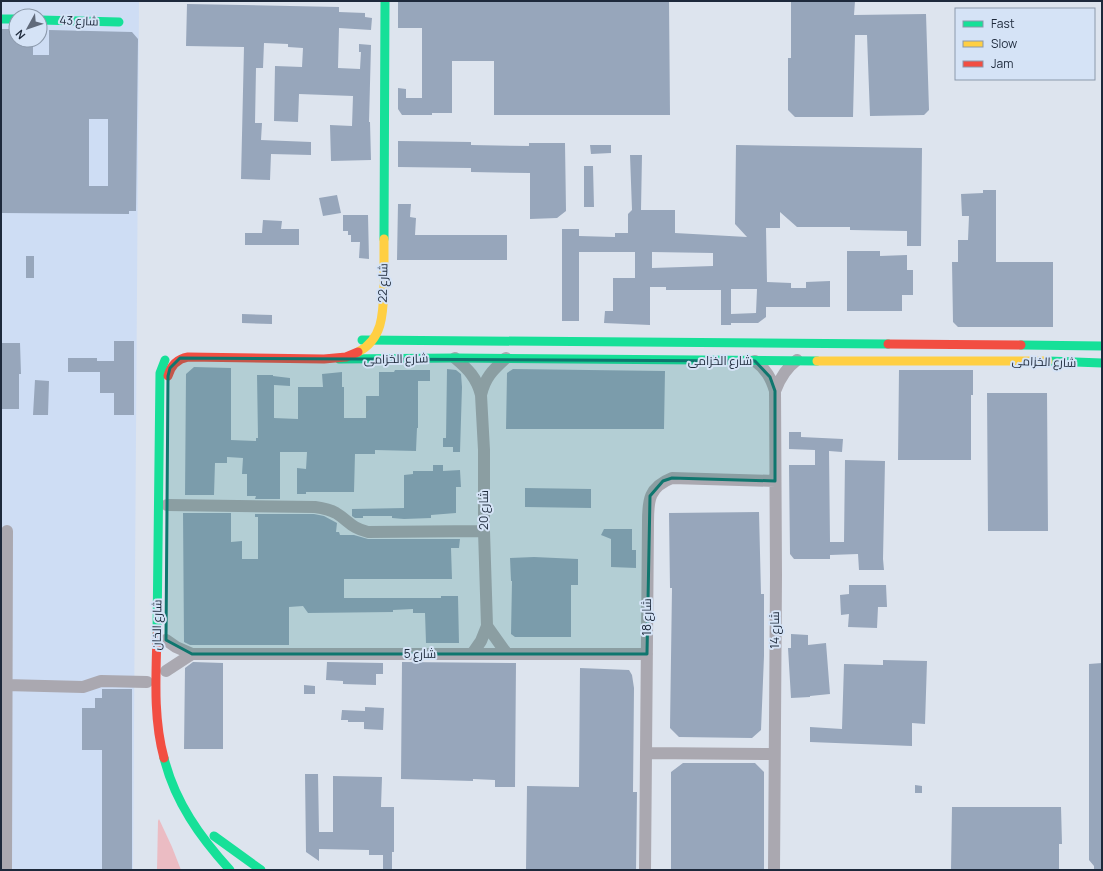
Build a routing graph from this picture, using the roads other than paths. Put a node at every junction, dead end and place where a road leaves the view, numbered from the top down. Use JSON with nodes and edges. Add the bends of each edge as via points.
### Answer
{"nodes":[{"id":1,"x":376,"y":1,"type":"edge"},
{"id":2,"x":385,"y":1,"type":"edge"},
{"id":3,"x":48,"y":20,"type":"edge"},
{"id":4,"x":119,"y":22,"type":"dead end"},
{"id":5,"x":376,"y":25,"type":"dead end"},
{"id":6,"x":372,"y":318,"type":"dead end"},
{"id":7,"x":362,"y":340,"type":"junction"},
{"id":8,"x":374,"y":340,"type":"junction"},
{"id":9,"x":1028,"y":345,"type":"junction"},
{"id":10,"x":1102,"y":346,"type":"edge"},
{"id":11,"x":455,"y":358,"type":"junction"},
{"id":12,"x":506,"y":358,"type":"junction"},
{"id":13,"x":339,"y":359,"type":"junction"},
{"id":14,"x":797,"y":360,"type":"junction"},
{"id":15,"x":755,"y":361,"type":"junction"},
{"id":16,"x":970,"y":361,"type":"junction"},
{"id":17,"x":1102,"y":363,"type":"edge"},
{"id":18,"x":168,"y":376,"type":"joint"},
{"id":19,"x":775,"y":391,"type":"junction"},
{"id":20,"x":481,"y":395,"type":"junction"},
{"id":21,"x":775,"y":481,"type":"junction"},
{"id":22,"x":167,"y":505,"type":"junction"},
{"id":23,"x":7,"y":531,"type":"dead end"},
{"id":24,"x":484,"y":531,"type":"junction"},
{"id":25,"x":166,"y":616,"type":"dead end"},
{"id":26,"x":487,"y":626,"type":"junction"},
{"id":27,"x":166,"y":636,"type":"joint"},
{"id":28,"x":192,"y":654,"type":"junction"},
{"id":29,"x":472,"y":654,"type":"junction"},
{"id":30,"x":507,"y":654,"type":"junction"},
{"id":31,"x":647,"y":654,"type":"junction"},
{"id":32,"x":166,"y":667,"type":"joint"},
{"id":33,"x":147,"y":682,"type":"dead end"},
{"id":34,"x":6,"y":685,"type":"junction"},
{"id":35,"x":166,"y":714,"type":"dead end"},
{"id":36,"x":646,"y":752,"type":"junction"},
{"id":37,"x":774,"y":754,"type":"junction"},
{"id":38,"x":214,"y":836,"type":"junction"},
{"id":39,"x":238,"y":865,"type":"dead end"},
{"id":40,"x":6,"y":870,"type":"edge"},
{"id":41,"x":230,"y":870,"type":"edge"},
{"id":42,"x":261,"y":870,"type":"edge"},
{"id":43,"x":646,"y":870,"type":"edge"},
{"id":44,"x":774,"y":870,"type":"edge"}],
"edges":[{"from":1,"to":5,"type":"street"},
{"from":2,"to":8,"type":"street","name":"شارع 22","via":[[383,316]]},
{"from":3,"to":4,"type":"street","name":"شارع 43"},
{"from":6,"to":7,"type":"street","name":"شارع 22","via":[[369,330]]},
{"from":7,"to":8,"type":"street","name":"شارع الخزامى"},
{"from":7,"to":41,"type":"street","name":"شارع الخان","via":[[352,348],[340,351],[178,353],[165,360],[160,368],[156,699],[158,730],[164,761],[181,804],[197,831]]},
{"from":8,"to":9,"type":"street","name":"شارع الخزامى"},
{"from":8,"to":13,"type":"street","name":"شارع 22","via":[[359,353]]},
{"from":9,"to":10,"type":"street","name":"شارع الخزامى"},
{"from":9,"to":16,"type":"street","via":[[1029,351],[1024,356],[978,357]]},
{"from":11,"to":12,"type":"street","name":"شارع الخزامى"},
{"from":11,"to":13,"type":"street","name":"شارع الخزامى"},
{"from":11,"to":20,"type":"street","name":"شارع 20","via":[[473,374]]},
{"from":12,"to":15,"type":"street","name":"شارع الخزامى"},
{"from":12,"to":20,"type":"street","name":"شارع 20","via":[[489,375]]},
{"from":13,"to":18,"type":"street","name":"شارع 22","via":[[188,356],[172,364]]},
{"from":14,"to":15,"type":"street","name":"شارع الخزامى"},
{"from":14,"to":16,"type":"street","name":"شارع الخزامى"},
{"from":14,"to":19,"type":"street","name":"شارع 14","via":[[781,376]]},
{"from":15,"to":19,"type":"street","name":"شارع 14","via":[[770,377]]},
{"from":16,"to":17,"type":"street","name":"شارع الخزامى"},
{"from":18,"to":22,"type":"street","name":"شارع الخان"},
{"from":19,"to":21,"type":"street","name":"شارع 14"},
{"from":20,"to":24,"type":"street","name":"شارع 20"},
{"from":21,"to":31,"type":"street","name":"شارع 18","via":[[672,478],[663,481],[650,496]]},
{"from":21,"to":37,"type":"street","name":"شارع 14"},
{"from":22,"to":24,"type":"street","via":[[319,508],[337,513],[359,530],[368,532]]},
{"from":22,"to":25,"type":"street","name":"شارع الخان"},
{"from":23,"to":34,"type":"street"},
{"from":24,"to":26,"type":"street","name":"شارع 20"},
{"from":26,"to":29,"type":"street","name":"شارع 20"},
{"from":26,"to":30,"type":"street"},
{"from":27,"to":28,"type":"street","name":"شارع 5","via":[[176,647]]},
{"from":27,"to":32,"type":"street","name":"شارع الخان"},
{"from":28,"to":29,"type":"street","name":"شارع 5"},
{"from":28,"to":32,"type":"street"},
{"from":29,"to":30,"type":"street","name":"شارع 5"},
{"from":30,"to":31,"type":"street","name":"شارع 5"},
{"from":31,"to":36,"type":"street","name":"شارع 18"},
{"from":33,"to":34,"type":"street","via":[[101,681],[83,686]]},
{"from":34,"to":40,"type":"street"},
{"from":35,"to":38,"type":"street","via":[[177,772],[193,806]]},
{"from":36,"to":37,"type":"street"},
{"from":36,"to":43,"type":"street","name":"شارع 18"},
{"from":37,"to":44,"type":"street","name":"شارع 14"},
{"from":38,"to":39,"type":"street"},
{"from":38,"to":42,"type":"street"}]}
